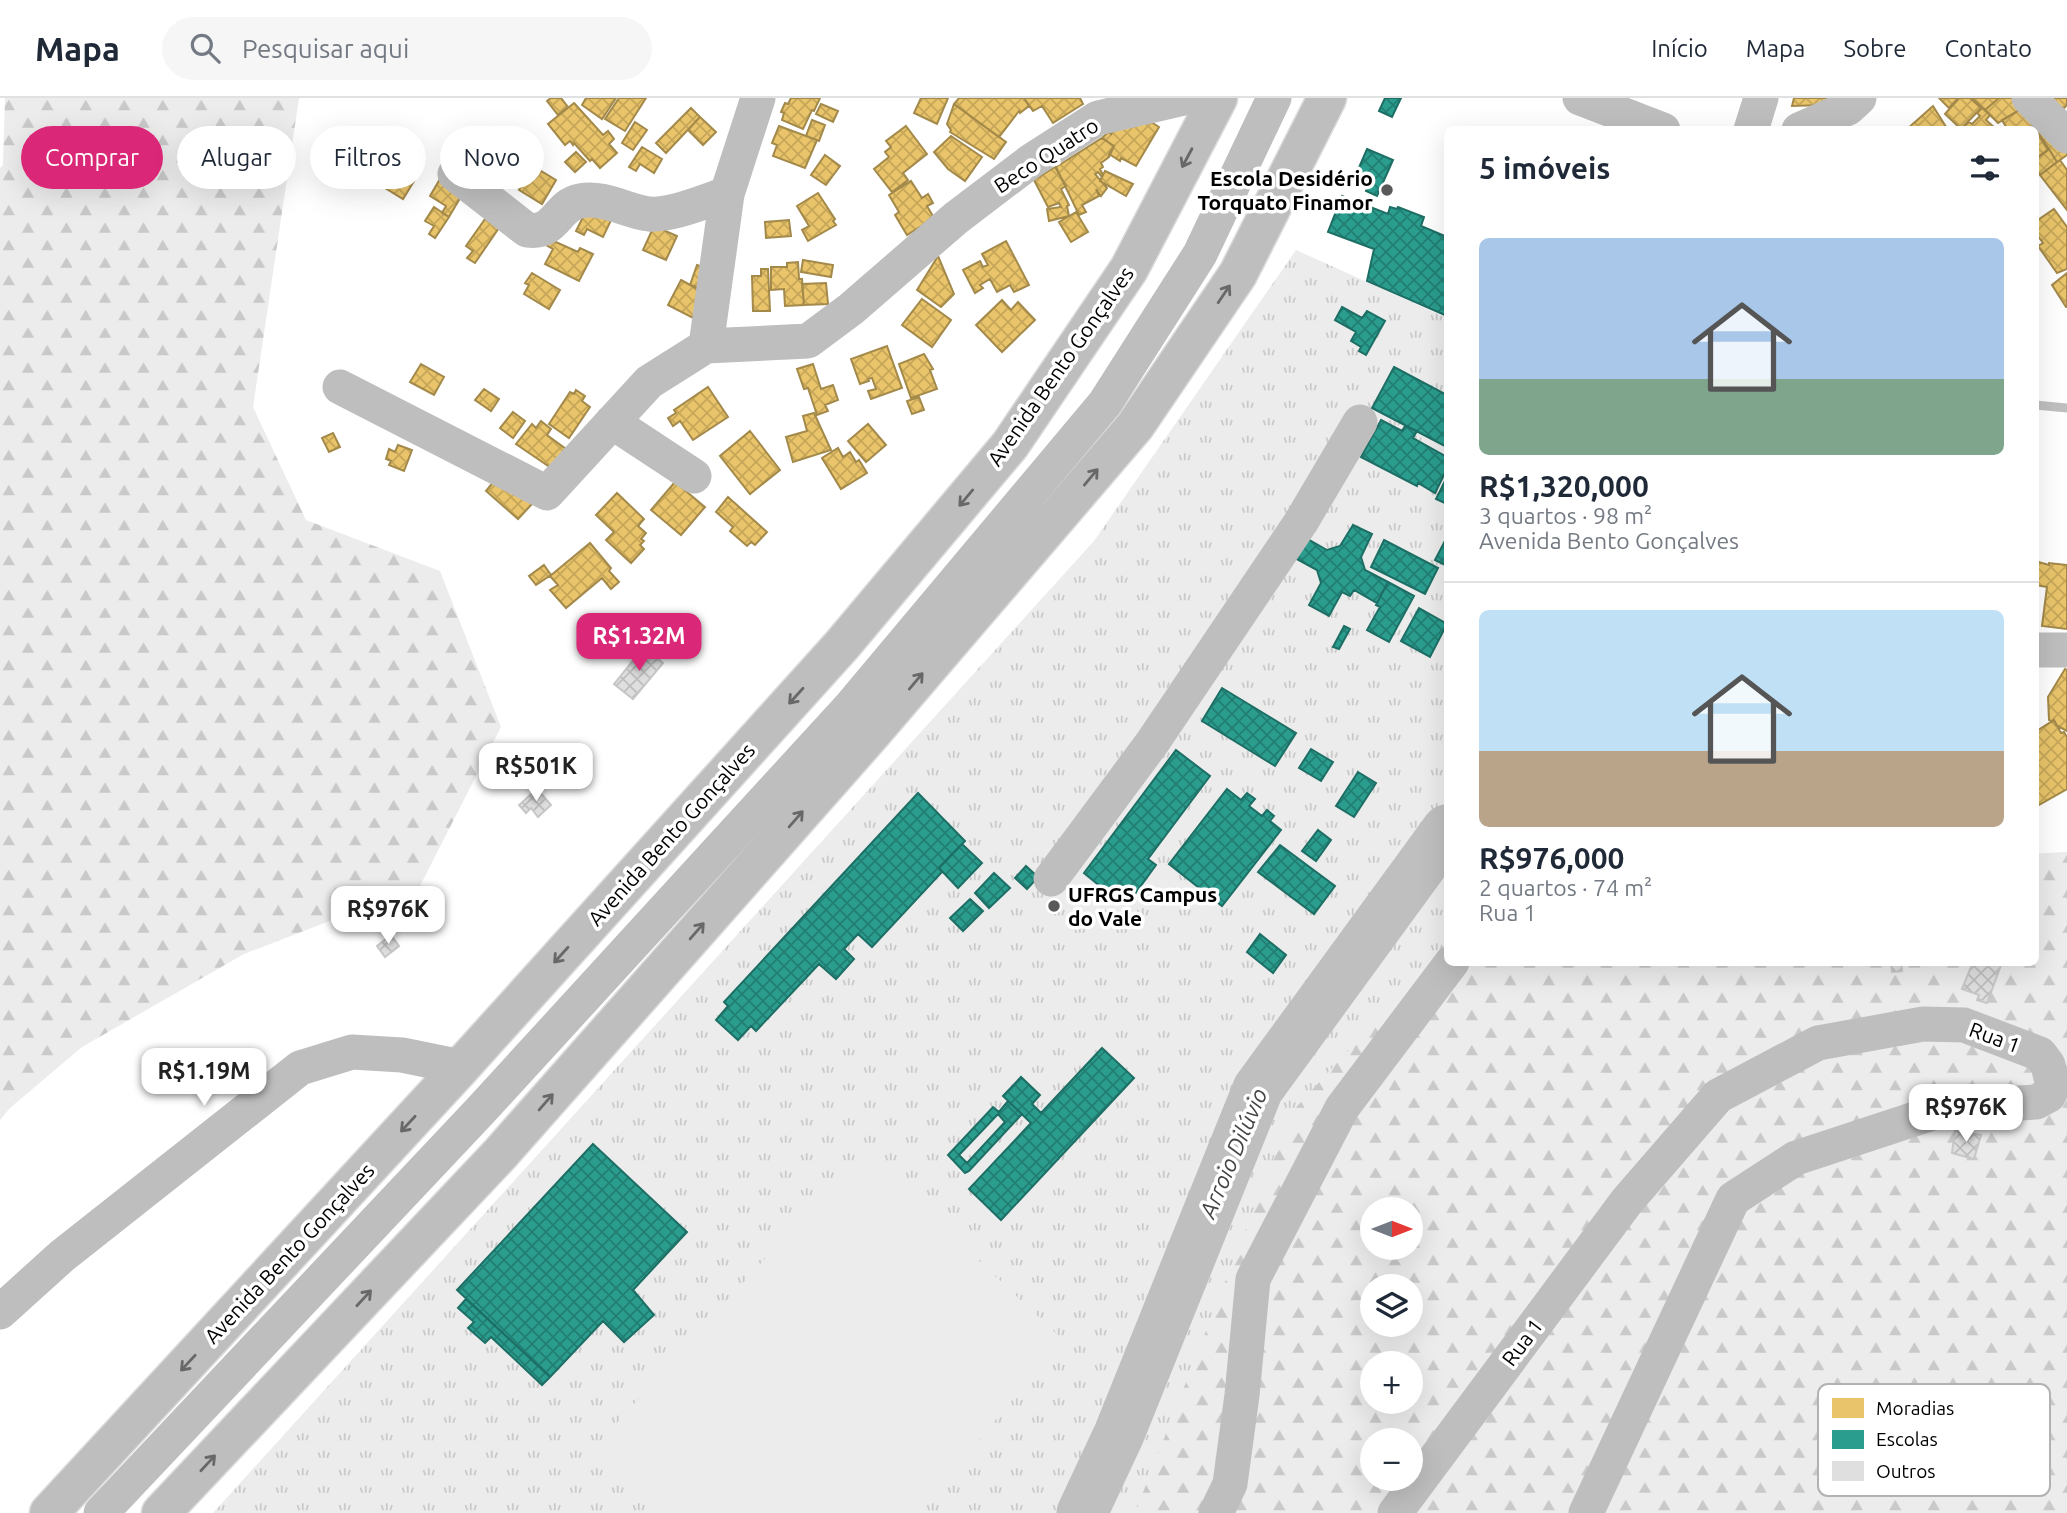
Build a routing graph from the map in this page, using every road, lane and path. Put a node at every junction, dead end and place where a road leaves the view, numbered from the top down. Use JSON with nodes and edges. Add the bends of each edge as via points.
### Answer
{"nodes":[{"id":1,"x":758,"y":98,"type":"edge"},
{"id":2,"x":1184,"y":98,"type":"edge"},
{"id":3,"x":1218,"y":98,"type":"edge"},
{"id":4,"x":1274,"y":98,"type":"edge"},
{"id":5,"x":1327,"y":98,"type":"edge"},
{"id":6,"x":1580,"y":98,"type":"edge"},
{"id":7,"x":1761,"y":98,"type":"edge"},
{"id":8,"x":1859,"y":98,"type":"edge"},
{"id":9,"x":2029,"y":98,"type":"edge"},
{"id":10,"x":1653,"y":126,"type":"edge"},
{"id":11,"x":1752,"y":126,"type":"edge"},
{"id":12,"x":1808,"y":126,"type":"edge"},
{"id":13,"x":2067,"y":136,"type":"edge"},
{"id":14,"x":474,"y":189,"type":"edge"},
{"id":15,"x":727,"y":194,"type":"junction"},
{"id":16,"x":706,"y":346,"type":"junction"},
{"id":17,"x":340,"y":387,"type":"dead end"},
{"id":18,"x":612,"y":422,"type":"junction"},
{"id":19,"x":1360,"y":422,"type":"dead end"},
{"id":20,"x":694,"y":476,"type":"dead end"},
{"id":21,"x":2039,"y":650,"type":"edge"},
{"id":22,"x":2067,"y":650,"type":"edge"},
{"id":23,"x":743,"y":755,"type":"junction"},
{"id":24,"x":777,"y":786,"type":"junction"},
{"id":25,"x":1051,"y":879,"type":"dead end"},
{"id":26,"x":1449,"y":966,"type":"edge"},
{"id":27,"x":461,"y":1067,"type":"junction"},
{"id":28,"x":0,"y":1312,"type":"edge"},
{"id":29,"x":49,"y":1513,"type":"edge"},
{"id":30,"x":101,"y":1513,"type":"edge"},
{"id":31,"x":161,"y":1513,"type":"edge"},
{"id":32,"x":1216,"y":1513,"type":"edge"},
{"id":33,"x":1395,"y":1513,"type":"edge"},
{"id":34,"x":1586,"y":1513,"type":"edge"}],
"edges":[{"from":1,"to":15,"type":"street"},
{"from":2,"to":16,"type":"street","name":"Beco Quatro","via":[[1098,118],[1031,161],[808,341]]},
{"from":3,"to":23,"type":"main road","name":"Avenida Bento Gonçalves","one_way":true,"via":[[1129,269],[1010,445]]},
{"from":4,"to":24,"type":"street","via":[[1200,254],[1105,403],[851,706]]},
{"from":31,"to":5,"type":"main road","one_way":true,"via":[[501,1153],[872,733],[1135,426],[1238,274]]},
{"from":6,"to":10,"type":"street"},
{"from":7,"to":11,"type":"street"},
{"from":8,"to":12,"type":"street"},
{"from":9,"to":13,"type":"street"},
{"from":14,"to":15,"type":"street","via":[[527,230],[535,231],[545,230],[582,200],[650,214]]},
{"from":15,"to":16,"type":"street"},
{"from":16,"to":18,"type":"street","via":[[649,382]]},
{"from":17,"to":18,"type":"street","via":[[547,493]]},
{"from":18,"to":20,"type":"street"},
{"from":19,"to":25,"type":"street","via":[[1301,523],[1152,743]]},
{"from":21,"to":22,"type":"street"},
{"from":23,"to":24,"type":"street"},
{"from":23,"to":27,"type":"main road","name":"Avenida Bento Gonçalves","one_way":true},
{"from":24,"to":30,"type":"street","via":[[481,1110]]},
{"from":26,"to":32,"type":"street","via":[[1342,1108],[1253,1279],[1230,1485]]},
{"from":27,"to":28,"type":"street","via":[[402,1055],[352,1052],[300,1068],[62,1256]]},
{"from":27,"to":29,"type":"main road","name":"Avenida Bento Gonçalves","one_way":true},
{"from":33,"to":34,"type":"street","name":"Rua 1","via":[[1627,1201],[1718,1096],[1818,1042],[1923,1024],[1964,1025],[2040,1054],[2052,1074],[2053,1086],[2044,1100],[1951,1107],[1796,1158],[1733,1199]]}]}
